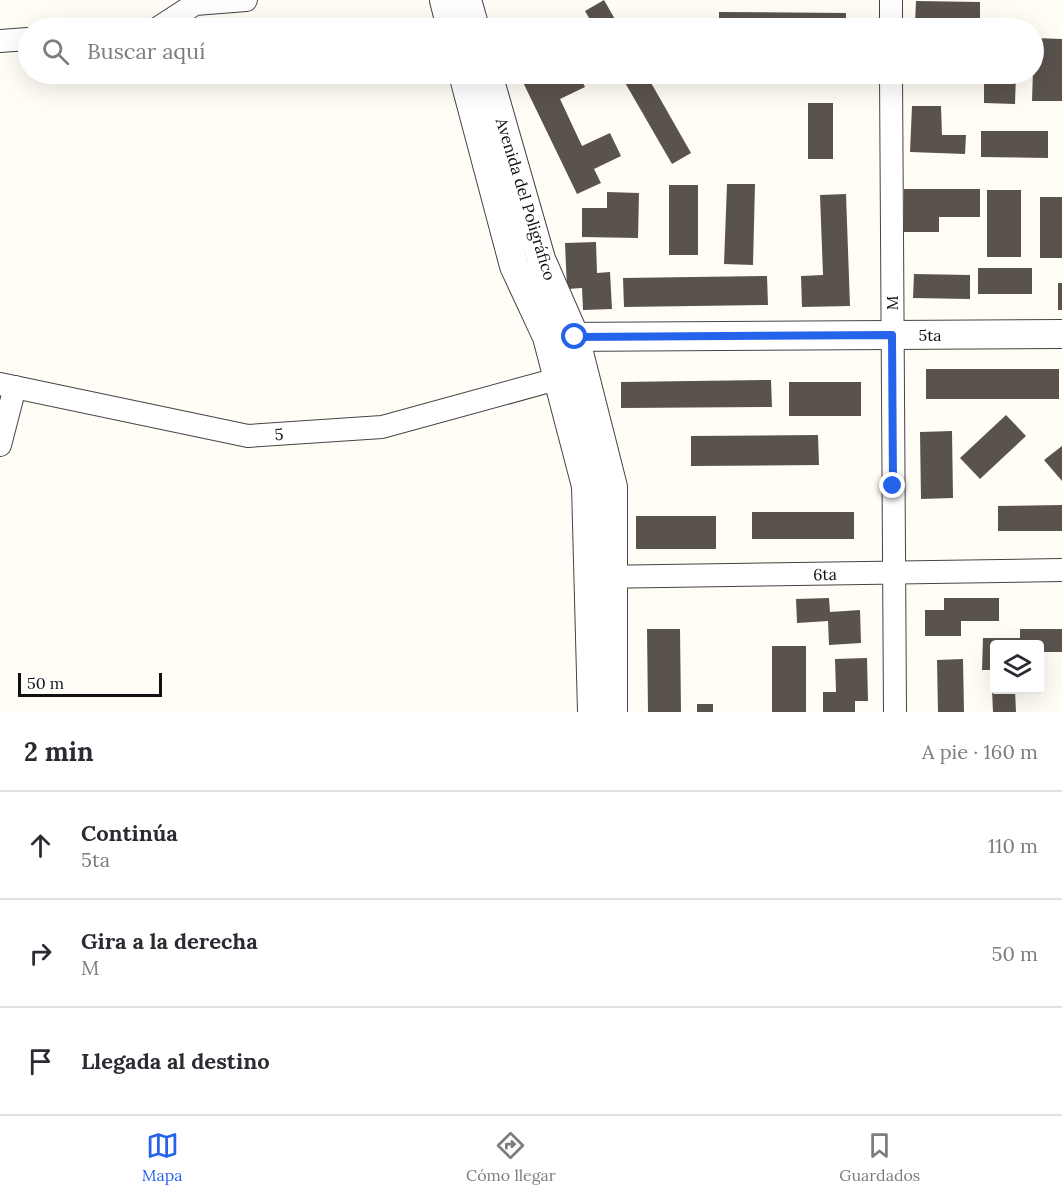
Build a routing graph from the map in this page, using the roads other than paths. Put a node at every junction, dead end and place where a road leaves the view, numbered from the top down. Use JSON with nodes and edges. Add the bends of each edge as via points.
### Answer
{"nodes":[{"id":1,"x":246,"y":0,"type":"edge"},
{"id":2,"x":444,"y":0,"type":"edge"},
{"id":3,"x":467,"y":0,"type":"edge"},
{"id":4,"x":891,"y":0,"type":"edge"},
{"id":5,"x":173,"y":18,"type":"edge"},
{"id":6,"x":448,"y":18,"type":"edge"},
{"id":7,"x":472,"y":18,"type":"edge"},
{"id":8,"x":891,"y":18,"type":"edge"},
{"id":9,"x":18,"y":40,"type":"edge"},
{"id":10,"x":0,"y":41,"type":"edge"},
{"id":11,"x":466,"y":84,"type":"edge"},
{"id":12,"x":491,"y":84,"type":"edge"},
{"id":13,"x":891,"y":84,"type":"edge"},
{"id":14,"x":1062,"y":334,"type":"edge"},
{"id":15,"x":892,"y":335,"type":"junction"},
{"id":16,"x":547,"y":337,"type":"junction"},
{"id":17,"x":575,"y":337,"type":"junction"},
{"id":18,"x":557,"y":379,"type":"junction"},
{"id":19,"x":7,"y":386,"type":"edge"},
{"id":20,"x":0,"y":445,"type":"edge"},
{"id":21,"x":1062,"y":570,"type":"edge"},
{"id":22,"x":894,"y":572,"type":"junction"},
{"id":23,"x":600,"y":577,"type":"junction"},
{"id":24,"x":592,"y":712,"type":"edge"},
{"id":25,"x":613,"y":712,"type":"edge"},
{"id":26,"x":895,"y":712,"type":"edge"}],
"edges":[{"from":1,"to":5,"type":"street","via":[[195,4]]},
{"from":2,"to":6,"type":"street"},
{"from":3,"to":7,"type":"street"},
{"from":4,"to":8,"type":"street"},
{"from":9,"to":10,"type":"street"},
{"from":11,"to":16,"type":"street","name":"Avenida del Poligráfico","via":[[514,266]]},
{"from":12,"to":17,"type":"street","name":"Avenida del Poligráfico","via":[[541,260]]},
{"from":13,"to":15,"type":"street","name":"M"},
{"from":14,"to":15,"type":"street","name":"5ta"},
{"from":15,"to":17,"type":"street","name":"5ta"},
{"from":15,"to":22,"type":"street","name":"M"},
{"from":16,"to":17,"type":"street","name":"5ta"},
{"from":16,"to":18,"type":"street","name":"Avenida del Poligráfico"},
{"from":17,"to":23,"type":"street","name":"Avenida del Poligráfico","via":[[613,487]]},
{"from":18,"to":19,"type":"street","name":"5","via":[[382,427],[248,436]]},
{"from":18,"to":23,"type":"street","name":"Avenida del Poligráfico","via":[[586,486]]},
{"from":19,"to":20,"type":"street"},
{"from":21,"to":22,"type":"street","name":"6ta"},
{"from":22,"to":23,"type":"street","name":"6ta"},
{"from":22,"to":26,"type":"street","name":"M"},
{"from":23,"to":24,"type":"street","name":"Avenida del Poligráfico"},
{"from":23,"to":25,"type":"street","name":"Avenida del Poligráfico"}]}
